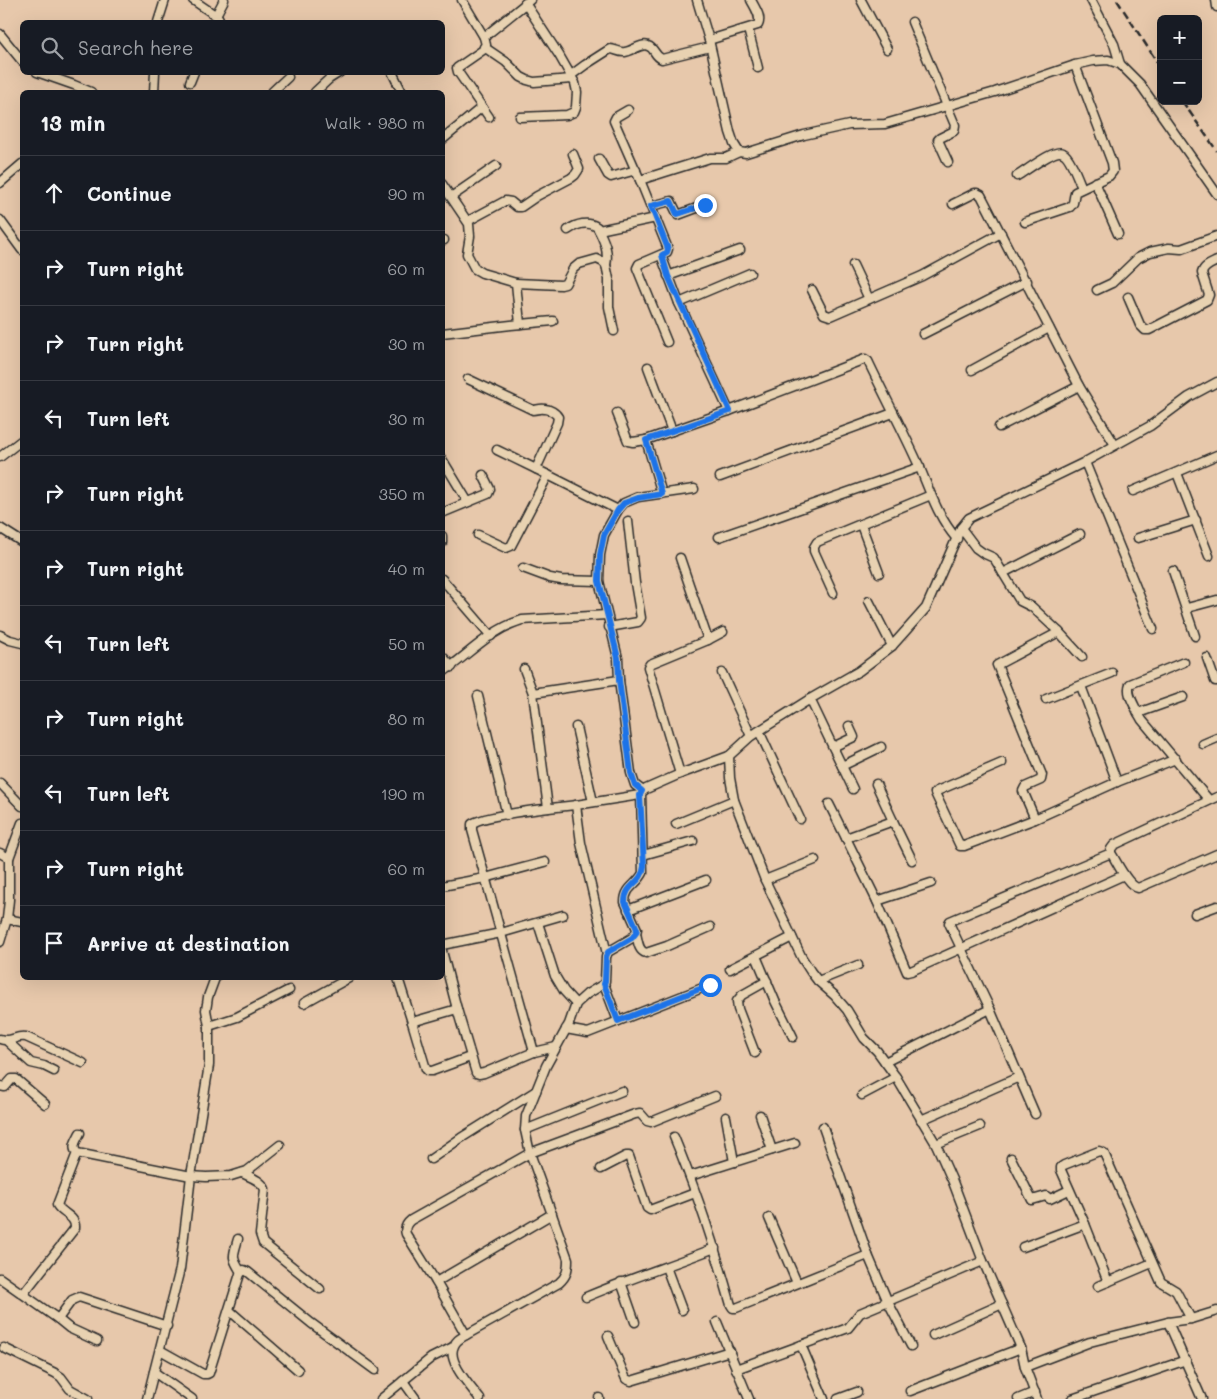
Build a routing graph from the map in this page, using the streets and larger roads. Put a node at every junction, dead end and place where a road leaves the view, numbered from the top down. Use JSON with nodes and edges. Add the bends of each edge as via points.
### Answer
{"nodes":[{"id":1,"x":166,"y":0,"type":"edge"},
{"id":2,"x":193,"y":0,"type":"edge"},
{"id":3,"x":224,"y":0,"type":"edge"},
{"id":4,"x":462,"y":0,"type":"edge"},
{"id":5,"x":697,"y":0,"type":"edge"},
{"id":6,"x":751,"y":0,"type":"edge"},
{"id":7,"x":862,"y":0,"type":"edge"},
{"id":8,"x":1091,"y":0,"type":"edge"},
{"id":9,"x":1216,"y":0,"type":"edge"},
{"id":10,"x":528,"y":2,"type":"edge"},
{"id":11,"x":1217,"y":7,"type":"edge"},
{"id":12,"x":217,"y":19,"type":"edge"},
{"id":13,"x":159,"y":20,"type":"edge"},
{"id":14,"x":912,"y":22,"type":"dead end"},
{"id":15,"x":748,"y":28,"type":"junction"},
{"id":16,"x":0,"y":34,"type":"edge"},
{"id":17,"x":484,"y":37,"type":"junction"},
{"id":18,"x":710,"y":43,"type":"junction"},
{"id":19,"x":484,"y":47,"type":"junction"},
{"id":20,"x":887,"y":49,"type":"dead end"},
{"id":21,"x":20,"y":59,"type":"edge"},
{"id":22,"x":1120,"y":64,"type":"junction"},
{"id":23,"x":1075,"y":66,"type":"junction"},
{"id":24,"x":758,"y":68,"type":"dead end"},
{"id":25,"x":45,"y":75,"type":"edge"},
{"id":26,"x":155,"y":75,"type":"edge"},
{"id":27,"x":193,"y":75,"type":"edge"},
{"id":28,"x":335,"y":75,"type":"edge"},
{"id":29,"x":394,"y":75,"type":"edge"},
{"id":30,"x":288,"y":77,"type":"dead end"},
{"id":31,"x":571,"y":78,"type":"junction"},
{"id":32,"x":190,"y":82,"type":"dead end"},
{"id":33,"x":86,"y":90,"type":"edge"},
{"id":34,"x":154,"y":90,"type":"edge"},
{"id":35,"x":274,"y":90,"type":"edge"},
{"id":36,"x":317,"y":90,"type":"edge"},
{"id":37,"x":401,"y":90,"type":"edge"},
{"id":38,"x":947,"y":105,"type":"junction"},
{"id":39,"x":482,"y":107,"type":"junction"},
{"id":40,"x":628,"y":110,"type":"dead end"},
{"id":41,"x":489,"y":117,"type":"dead end"},
{"id":42,"x":520,"y":117,"type":"dead end"},
{"id":43,"x":445,"y":138,"type":"edge"},
{"id":44,"x":739,"y":152,"type":"junction"},
{"id":45,"x":573,"y":154,"type":"dead end"},
{"id":46,"x":598,"y":159,"type":"dead end"},
{"id":47,"x":948,"y":162,"type":"dead end"},
{"id":48,"x":20,"y":166,"type":"edge"},
{"id":49,"x":496,"y":166,"type":"dead end"},
{"id":50,"x":636,"y":170,"type":"junction"},
{"id":51,"x":1017,"y":176,"type":"dead end"},
{"id":52,"x":640,"y":180,"type":"junction"},
{"id":53,"x":0,"y":182,"type":"edge"},
{"id":54,"x":1095,"y":182,"type":"junction"},
{"id":55,"x":445,"y":188,"type":"edge"},
{"id":56,"x":1082,"y":188,"type":"junction"},
{"id":57,"x":1217,"y":194,"type":"edge"},
{"id":58,"x":451,"y":196,"type":"junction"},
{"id":59,"x":953,"y":204,"type":"dead end"},
{"id":60,"x":705,"y":205,"type":"dead end"},
{"id":61,"x":651,"y":206,"type":"junction"},
{"id":62,"x":656,"y":218,"type":"junction"},
{"id":63,"x":0,"y":220,"type":"edge"},
{"id":64,"x":468,"y":221,"type":"junction"},
{"id":65,"x":1025,"y":222,"type":"dead end"},
{"id":66,"x":568,"y":230,"type":"dead end"},
{"id":67,"x":599,"y":230,"type":"junction"},
{"id":68,"x":1001,"y":233,"type":"junction"},
{"id":69,"x":1118,"y":234,"type":"dead end"},
{"id":70,"x":1217,"y":236,"type":"edge"},
{"id":71,"x":20,"y":247,"type":"edge"},
{"id":72,"x":740,"y":250,"type":"dead end"},
{"id":73,"x":662,"y":255,"type":"junction"},
{"id":74,"x":1217,"y":261,"type":"edge"},
{"id":75,"x":606,"y":265,"type":"junction"},
{"id":76,"x":853,"y":265,"type":"dead end"},
{"id":77,"x":750,"y":273,"type":"dead end"},
{"id":78,"x":668,"y":276,"type":"junction"},
{"id":79,"x":1026,"y":281,"type":"junction"},
{"id":80,"x":516,"y":283,"type":"junction"},
{"id":81,"x":812,"y":290,"type":"dead end"},
{"id":82,"x":1097,"y":290,"type":"dead end"},
{"id":83,"x":1128,"y":297,"type":"dead end"},
{"id":84,"x":869,"y":299,"type":"junction"},
{"id":85,"x":680,"y":303,"type":"junction"},
{"id":86,"x":553,"y":321,"type":"dead end"},
{"id":87,"x":520,"y":324,"type":"junction"},
{"id":88,"x":1049,"y":328,"type":"junction"},
{"id":89,"x":614,"y":331,"type":"dead end"},
{"id":90,"x":445,"y":333,"type":"edge"},
{"id":91,"x":924,"y":334,"type":"dead end"},
{"id":92,"x":667,"y":342,"type":"dead end"},
{"id":93,"x":648,"y":367,"type":"dead end"},
{"id":94,"x":972,"y":370,"type":"dead end"},
{"id":95,"x":468,"y":379,"type":"dead end"},
{"id":96,"x":1217,"y":382,"type":"edge"},
{"id":97,"x":1079,"y":386,"type":"junction"},
{"id":98,"x":730,"y":411,"type":"junction"},
{"id":99,"x":617,"y":413,"type":"dead end"},
{"id":100,"x":893,"y":413,"type":"junction"},
{"id":101,"x":999,"y":428,"type":"dead end"},
{"id":102,"x":672,"y":431,"type":"junction"},
{"id":103,"x":646,"y":440,"type":"junction"},
{"id":104,"x":20,"y":442,"type":"edge"},
{"id":105,"x":1115,"y":445,"type":"junction"},
{"id":106,"x":498,"y":450,"type":"dead end"},
{"id":107,"x":1217,"y":455,"type":"edge"},
{"id":108,"x":0,"y":457,"type":"edge"},
{"id":109,"x":1084,"y":462,"type":"junction"},
{"id":110,"x":445,"y":464,"type":"edge"},
{"id":111,"x":536,"y":468,"type":"junction"},
{"id":112,"x":920,"y":468,"type":"junction"},
{"id":113,"x":1178,"y":473,"type":"junction"},
{"id":114,"x":548,"y":475,"type":"junction"},
{"id":115,"x":483,"y":476,"type":"dead end"},
{"id":116,"x":720,"y":477,"type":"dead end"},
{"id":117,"x":694,"y":489,"type":"dead end"},
{"id":118,"x":1133,"y":491,"type":"dead end"},
{"id":119,"x":662,"y":494,"type":"junction"},
{"id":120,"x":931,"y":495,"type":"junction"},
{"id":121,"x":468,"y":502,"type":"junction"},
{"id":122,"x":618,"y":510,"type":"junction"},
{"id":123,"x":445,"y":512,"type":"edge"},
{"id":124,"x":628,"y":520,"type":"dead end"},
{"id":125,"x":1196,"y":520,"type":"junction"},
{"id":126,"x":861,"y":525,"type":"junction"},
{"id":127,"x":0,"y":528,"type":"edge"},
{"id":128,"x":961,"y":528,"type":"junction"},
{"id":129,"x":1080,"y":534,"type":"dead end"},
{"id":130,"x":478,"y":535,"type":"dead end"},
{"id":131,"x":719,"y":537,"type":"dead end"},
{"id":132,"x":1138,"y":538,"type":"dead end"},
{"id":133,"x":957,"y":539,"type":"junction"},
{"id":134,"x":20,"y":541,"type":"edge"},
{"id":135,"x":1209,"y":556,"type":"dead end"},
{"id":136,"x":680,"y":558,"type":"dead end"},
{"id":137,"x":523,"y":568,"type":"dead end"},
{"id":138,"x":1173,"y":571,"type":"dead end"},
{"id":139,"x":879,"y":573,"type":"dead end"},
{"id":140,"x":1003,"y":573,"type":"junction"},
{"id":141,"x":599,"y":581,"type":"junction"},
{"id":142,"x":445,"y":582,"type":"edge"},
{"id":143,"x":833,"y":593,"type":"dead end"},
{"id":144,"x":1217,"y":600,"type":"edge"},
{"id":145,"x":869,"y":601,"type":"dead end"},
{"id":146,"x":1186,"y":608,"type":"junction"},
{"id":147,"x":607,"y":615,"type":"junction"},
{"id":148,"x":610,"y":627,"type":"junction"},
{"id":149,"x":1153,"y":629,"type":"dead end"},
{"id":150,"x":723,"y":632,"type":"dead end"},
{"id":151,"x":1059,"y":632,"type":"junction"},
{"id":152,"x":0,"y":635,"type":"edge"},
{"id":153,"x":491,"y":636,"type":"junction"},
{"id":154,"x":1196,"y":636,"type":"dead end"},
{"id":155,"x":708,"y":640,"type":"junction"},
{"id":156,"x":20,"y":642,"type":"edge"},
{"id":157,"x":892,"y":646,"type":"junction"},
{"id":158,"x":1082,"y":657,"type":"dead end"},
{"id":159,"x":1207,"y":658,"type":"dead end"},
{"id":160,"x":445,"y":659,"type":"edge"},
{"id":161,"x":1184,"y":662,"type":"dead end"},
{"id":162,"x":452,"y":667,"type":"junction"},
{"id":163,"x":524,"y":669,"type":"dead end"},
{"id":164,"x":445,"y":671,"type":"edge"},
{"id":165,"x":722,"y":673,"type":"dead end"},
{"id":166,"x":1112,"y":673,"type":"dead end"},
{"id":167,"x":619,"y":680,"type":"junction"},
{"id":168,"x":1217,"y":681,"type":"edge"},
{"id":169,"x":1081,"y":686,"type":"junction"},
{"id":170,"x":532,"y":693,"type":"junction"},
{"id":171,"x":478,"y":696,"type":"dead end"},
{"id":172,"x":1183,"y":698,"type":"dead end"},
{"id":173,"x":810,"y":699,"type":"junction"},
{"id":174,"x":1046,"y":699,"type":"dead end"},
{"id":175,"x":1138,"y":713,"type":"junction"},
{"id":176,"x":849,"y":726,"type":"dead end"},
{"id":177,"x":576,"y":727,"type":"dead end"},
{"id":178,"x":755,"y":734,"type":"junction"},
{"id":179,"x":1217,"y":738,"type":"edge"},
{"id":180,"x":1204,"y":744,"type":"dead end"},
{"id":181,"x":833,"y":747,"type":"junction"},
{"id":182,"x":881,"y":747,"type":"dead end"},
{"id":183,"x":729,"y":756,"type":"junction"},
{"id":184,"x":1176,"y":759,"type":"junction"},
{"id":185,"x":1002,"y":763,"type":"dead end"},
{"id":186,"x":842,"y":766,"type":"junction"},
{"id":187,"x":680,"y":774,"type":"junction"},
{"id":188,"x":1117,"y":782,"type":"junction"},
{"id":189,"x":0,"y":784,"type":"edge"},
{"id":190,"x":876,"y":784,"type":"dead end"},
{"id":191,"x":853,"y":789,"type":"dead end"},
{"id":192,"x":641,"y":793,"type":"junction"},
{"id":193,"x":1217,"y":797,"type":"edge"},
{"id":194,"x":734,"y":800,"type":"junction"},
{"id":195,"x":1209,"y":800,"type":"junction"},
{"id":196,"x":593,"y":802,"type":"junction"},
{"id":197,"x":20,"y":804,"type":"edge"},
{"id":198,"x":828,"y":804,"type":"dead end"},
{"id":199,"x":576,"y":805,"type":"junction"},
{"id":200,"x":548,"y":808,"type":"junction"},
{"id":201,"x":507,"y":815,"type":"junction"},
{"id":202,"x":800,"y":818,"type":"dead end"},
{"id":203,"x":1036,"y":819,"type":"junction"},
{"id":204,"x":893,"y":821,"type":"junction"},
{"id":205,"x":676,"y":824,"type":"dead end"},
{"id":206,"x":20,"y":828,"type":"edge"},
{"id":207,"x":846,"y":838,"type":"junction"},
{"id":208,"x":694,"y":841,"type":"dead end"},
{"id":209,"x":1111,"y":852,"type":"junction"},
{"id":210,"x":0,"y":853,"type":"edge"},
{"id":211,"x":1217,"y":854,"type":"edge"},
{"id":212,"x":643,"y":855,"type":"junction"},
{"id":213,"x":9,"y":858,"type":"junction"},
{"id":214,"x":815,"y":860,"type":"dead end"},
{"id":215,"x":912,"y":860,"type":"dead end"},
{"id":216,"x":545,"y":862,"type":"dead end"},
{"id":217,"x":1124,"y":875,"type":"junction"},
{"id":218,"x":485,"y":878,"type":"junction"},
{"id":219,"x":706,"y":880,"type":"dead end"},
{"id":220,"x":765,"y":880,"type":"junction"},
{"id":221,"x":930,"y":883,"type":"dead end"},
{"id":222,"x":445,"y":885,"type":"edge"},
{"id":223,"x":877,"y":901,"type":"junction"},
{"id":224,"x":1217,"y":906,"type":"edge"},
{"id":225,"x":628,"y":910,"type":"junction"},
{"id":226,"x":1195,"y":914,"type":"dead end"},
{"id":227,"x":563,"y":915,"type":"dead end"},
{"id":228,"x":7,"y":919,"type":"junction"},
{"id":229,"x":20,"y":922,"type":"edge"},
{"id":230,"x":538,"y":923,"type":"junction"},
{"id":231,"x":710,"y":927,"type":"dead end"},
{"id":232,"x":501,"y":933,"type":"junction"},
{"id":233,"x":636,"y":933,"type":"junction"},
{"id":234,"x":792,"y":937,"type":"junction"},
{"id":235,"x":0,"y":942,"type":"edge"},
{"id":236,"x":445,"y":944,"type":"edge"},
{"id":237,"x":962,"y":949,"type":"junction"},
{"id":238,"x":607,"y":954,"type":"junction"},
{"id":239,"x":756,"y":956,"type":"junction"},
{"id":240,"x":445,"y":963,"type":"edge"},
{"id":241,"x":858,"y":965,"type":"dead end"},
{"id":242,"x":730,"y":969,"type":"dead end"},
{"id":243,"x":214,"y":980,"type":"edge"},
{"id":244,"x":345,"y":980,"type":"edge"},
{"id":245,"x":399,"y":980,"type":"edge"},
{"id":246,"x":766,"y":981,"type":"junction"},
{"id":247,"x":818,"y":981,"type":"junction"},
{"id":248,"x":604,"y":984,"type":"junction"},
{"id":249,"x":710,"y":985,"type":"dead end"},
{"id":250,"x":289,"y":990,"type":"dead end"},
{"id":251,"x":304,"y":1003,"type":"dead end"},
{"id":252,"x":576,"y":1004,"type":"junction"},
{"id":253,"x":457,"y":1009,"type":"junction"},
{"id":254,"x":990,"y":1010,"type":"junction"},
{"id":255,"x":618,"y":1021,"type":"junction"},
{"id":256,"x":412,"y":1022,"type":"junction"},
{"id":257,"x":209,"y":1026,"type":"junction"},
{"id":258,"x":566,"y":1029,"type":"junction"},
{"id":259,"x":793,"y":1037,"type":"dead end"},
{"id":260,"x":4,"y":1040,"type":"edge"},
{"id":261,"x":556,"y":1047,"type":"junction"},
{"id":262,"x":534,"y":1052,"type":"junction"},
{"id":263,"x":754,"y":1052,"type":"dead end"},
{"id":264,"x":470,"y":1057,"type":"junction"},
{"id":265,"x":885,"y":1062,"type":"junction"},
{"id":266,"x":83,"y":1063,"type":"dead end"},
{"id":267,"x":54,"y":1071,"type":"dead end"},
{"id":268,"x":896,"y":1077,"type":"junction"},
{"id":269,"x":1019,"y":1077,"type":"junction"},
{"id":270,"x":0,"y":1086,"type":"edge"},
{"id":271,"x":537,"y":1090,"type":"junction"},
{"id":272,"x":622,"y":1091,"type":"dead end"},
{"id":273,"x":862,"y":1095,"type":"dead end"},
{"id":274,"x":715,"y":1096,"type":"dead end"},
{"id":275,"x":45,"y":1104,"type":"dead end"},
{"id":276,"x":1036,"y":1114,"type":"dead end"},
{"id":277,"x":760,"y":1115,"type":"dead end"},
{"id":278,"x":726,"y":1117,"type":"dead end"},
{"id":279,"x":921,"y":1120,"type":"junction"},
{"id":280,"x":980,"y":1126,"type":"dead end"},
{"id":281,"x":823,"y":1127,"type":"dead end"},
{"id":282,"x":524,"y":1130,"type":"junction"},
{"id":283,"x":80,"y":1133,"type":"dead end"},
{"id":284,"x":674,"y":1137,"type":"dead end"},
{"id":285,"x":795,"y":1143,"type":"dead end"},
{"id":286,"x":936,"y":1144,"type":"junction"},
{"id":287,"x":280,"y":1145,"type":"dead end"},
{"id":288,"x":772,"y":1150,"type":"junction"},
{"id":289,"x":77,"y":1153,"type":"junction"},
{"id":290,"x":530,"y":1153,"type":"junction"},
{"id":291,"x":1011,"y":1158,"type":"dead end"},
{"id":292,"x":431,"y":1159,"type":"dead end"},
{"id":293,"x":734,"y":1162,"type":"junction"},
{"id":294,"x":601,"y":1169,"type":"dead end"},
{"id":295,"x":242,"y":1173,"type":"junction"},
{"id":296,"x":191,"y":1176,"type":"junction"},
{"id":297,"x":690,"y":1176,"type":"junction"},
{"id":298,"x":1069,"y":1190,"type":"junction"},
{"id":299,"x":695,"y":1193,"type":"junction"},
{"id":300,"x":552,"y":1214,"type":"junction"},
{"id":301,"x":769,"y":1218,"type":"dead end"},
{"id":302,"x":1085,"y":1224,"type":"junction"},
{"id":303,"x":238,"y":1239,"type":"dead end"},
{"id":304,"x":1023,"y":1247,"type":"dead end"},
{"id":305,"x":715,"y":1248,"type":"junction"},
{"id":306,"x":868,"y":1255,"type":"junction"},
{"id":307,"x":983,"y":1261,"type":"junction"},
{"id":308,"x":1152,"y":1262,"type":"junction"},
{"id":309,"x":666,"y":1267,"type":"junction"},
{"id":310,"x":241,"y":1272,"type":"junction"},
{"id":311,"x":0,"y":1278,"type":"edge"},
{"id":312,"x":436,"y":1282,"type":"junction"},
{"id":313,"x":620,"y":1282,"type":"junction"},
{"id":314,"x":1108,"y":1282,"type":"junction"},
{"id":315,"x":797,"y":1283,"type":"junction"},
{"id":316,"x":1098,"y":1286,"type":"dead end"},
{"id":317,"x":320,"y":1289,"type":"dead end"},
{"id":318,"x":23,"y":1294,"type":"junction"},
{"id":319,"x":586,"y":1297,"type":"dead end"},
{"id":320,"x":888,"y":1302,"type":"junction"},
{"id":321,"x":1002,"y":1304,"type":"junction"},
{"id":322,"x":228,"y":1310,"type":"junction"},
{"id":323,"x":682,"y":1310,"type":"dead end"},
{"id":324,"x":1217,"y":1311,"type":"edge"},
{"id":325,"x":58,"y":1319,"type":"junction"},
{"id":326,"x":1191,"y":1320,"type":"junction"},
{"id":327,"x":635,"y":1322,"type":"dead end"},
{"id":328,"x":718,"y":1322,"type":"dead end"},
{"id":329,"x":1168,"y":1322,"type":"junction"},
{"id":330,"x":167,"y":1326,"type":"junction"},
{"id":331,"x":466,"y":1335,"type":"junction"},
{"id":332,"x":933,"y":1335,"type":"dead end"},
{"id":333,"x":608,"y":1336,"type":"dead end"},
{"id":334,"x":97,"y":1341,"type":"dead end"},
{"id":335,"x":801,"y":1346,"type":"junction"},
{"id":336,"x":912,"y":1346,"type":"dead end"},
{"id":337,"x":453,"y":1347,"type":"junction"},
{"id":338,"x":4,"y":1348,"type":"dead end"},
{"id":339,"x":1021,"y":1348,"type":"junction"},
{"id":340,"x":160,"y":1350,"type":"junction"},
{"id":341,"x":730,"y":1351,"type":"junction"},
{"id":342,"x":1186,"y":1360,"type":"junction"},
{"id":343,"x":1025,"y":1367,"type":"junction"},
{"id":344,"x":298,"y":1370,"type":"dead end"},
{"id":345,"x":375,"y":1370,"type":"dead end"},
{"id":346,"x":736,"y":1370,"type":"junction"},
{"id":347,"x":154,"y":1372,"type":"junction"},
{"id":348,"x":403,"y":1381,"type":"junction"},
{"id":349,"x":910,"y":1391,"type":"dead end"},
{"id":350,"x":857,"y":1392,"type":"dead end"},
{"id":351,"x":1036,"y":1396,"type":"edge"},
{"id":352,"x":88,"y":1399,"type":"edge"},
{"id":353,"x":147,"y":1399,"type":"edge"},
{"id":354,"x":192,"y":1399,"type":"edge"},
{"id":355,"x":381,"y":1399,"type":"edge"},
{"id":356,"x":416,"y":1399,"type":"edge"},
{"id":357,"x":480,"y":1399,"type":"edge"},
{"id":358,"x":749,"y":1399,"type":"edge"},
{"id":359,"x":824,"y":1399,"type":"edge"},
{"id":360,"x":838,"y":1399,"type":"edge"},
{"id":361,"x":1018,"y":1399,"type":"edge"},
{"id":362,"x":1072,"y":1399,"type":"edge"},
{"id":363,"x":1201,"y":1399,"type":"edge"}],
"edges":[{"from":1,"to":13,"type":"street"},
{"from":2,"to":12,"type":"street"},
{"from":3,"to":12,"type":"street"},
{"from":4,"to":17,"type":"street"},
{"from":5,"to":18,"type":"street"},
{"from":6,"to":15,"type":"street","via":[[760,20],[758,25]]},
{"from":7,"to":20,"type":"street"},
{"from":8,"to":22,"type":"street","via":[[1114,44]]},
{"from":9,"to":11,"type":"street"},
{"from":10,"to":17,"type":"street"},
{"from":10,"to":31,"type":"street"},
{"from":14,"to":38,"type":"street"},
{"from":15,"to":18,"type":"street"},
{"from":15,"to":24,"type":"street"},
{"from":16,"to":21,"type":"street"},
{"from":17,"to":19,"type":"street"},
{"from":18,"to":31,"type":"street","via":[[662,59],[649,46],[623,53],[610,49],[584,65]]},
{"from":18,"to":44,"type":"street","via":[[730,132]]},
{"from":19,"to":31,"type":"street","via":[[527,80]]},
{"from":19,"to":39,"type":"street","via":[[457,70]]},
{"from":22,"to":23,"type":"street","via":[[1103,60]]},
{"from":22,"to":57,"type":"street","via":[[1140,84]]},
{"from":23,"to":38,"type":"street"},
{"from":23,"to":54,"type":"street","via":[[1114,168],[1109,176]]},
{"from":25,"to":33,"type":"street"},
{"from":26,"to":34,"type":"street"},
{"from":27,"to":32,"type":"street"},
{"from":28,"to":36,"type":"street"},
{"from":29,"to":37,"type":"street"},
{"from":30,"to":35,"type":"street"},
{"from":31,"to":42,"type":"street","via":[[577,92],[574,112]]},
{"from":38,"to":44,"type":"street","via":[[885,124],[850,126],[804,135],[746,153]]},
{"from":38,"to":47,"type":"street","via":[[956,128],[938,140]]},
{"from":39,"to":41,"type":"street"},
{"from":39,"to":43,"type":"street"},
{"from":40,"to":50,"type":"street","via":[[614,121]]},
{"from":44,"to":52,"type":"street"},
{"from":45,"to":64,"type":"street","via":[[579,169],[571,178],[521,207],[505,201]]},
{"from":46,"to":50,"type":"street","via":[[611,177]]},
{"from":48,"to":53,"type":"street"},
{"from":49,"to":58,"type":"street"},
{"from":50,"to":52,"type":"street"},
{"from":51,"to":56,"type":"street","via":[[1052,154],[1062,152],[1068,157]]},
{"from":52,"to":61,"type":"street"},
{"from":54,"to":56,"type":"street"},
{"from":54,"to":69,"type":"street"},
{"from":55,"to":58,"type":"street"},
{"from":56,"to":65,"type":"street","via":[[1074,194],[1070,207]]},
{"from":58,"to":64,"type":"street"},
{"from":59,"to":68,"type":"street","via":[[979,193]]},
{"from":60,"to":61,"type":"street","via":[[678,214],[671,201]]},
{"from":61,"to":62,"type":"street"},
{"from":62,"to":67,"type":"street"},
{"from":62,"to":73,"type":"street","via":[[668,249]]},
{"from":63,"to":71,"type":"street"},
{"from":64,"to":80,"type":"street","via":[[467,254],[475,269]]},
{"from":66,"to":67,"type":"street","via":[[587,223]]},
{"from":67,"to":75,"type":"street","via":[[607,250]]},
{"from":68,"to":79,"type":"street"},
{"from":68,"to":84,"type":"street","via":[[922,276]]},
{"from":70,"to":82,"type":"street","via":[[1181,249],[1150,252],[1138,258],[1112,283]]},
{"from":72,"to":78,"type":"street"},
{"from":73,"to":78,"type":"street"},
{"from":73,"to":92,"type":"street","via":[[637,266]]},
{"from":74,"to":83,"type":"street","via":[[1202,271],[1207,300],[1149,330],[1140,325]]},
{"from":75,"to":80,"type":"street","via":[[599,259],[582,263],[561,285]]},
{"from":75,"to":89,"type":"street","via":[[610,284],[609,312]]},
{"from":76,"to":84,"type":"street"},
{"from":77,"to":85,"type":"street"},
{"from":78,"to":85,"type":"street"},
{"from":79,"to":88,"type":"street"},
{"from":79,"to":91,"type":"street"},
{"from":80,"to":87,"type":"street"},
{"from":81,"to":84,"type":"street","via":[[828,316]]},
{"from":85,"to":98,"type":"street"},
{"from":86,"to":87,"type":"street"},
{"from":87,"to":90,"type":"street"},
{"from":88,"to":94,"type":"street"},
{"from":88,"to":97,"type":"street"},
{"from":93,"to":102,"type":"street"},
{"from":95,"to":111,"type":"street","via":[[532,410],[544,409],[557,414],[558,423]]},
{"from":96,"to":105,"type":"street"},
{"from":97,"to":101,"type":"street"},
{"from":97,"to":105,"type":"street"},
{"from":98,"to":100,"type":"street","via":[[865,359]]},
{"from":98,"to":102,"type":"street"},
{"from":99,"to":103,"type":"street","via":[[628,441]]},
{"from":100,"to":112,"type":"street"},
{"from":100,"to":116,"type":"street"},
{"from":102,"to":103,"type":"street"},
{"from":103,"to":119,"type":"street"},
{"from":104,"to":108,"type":"street"},
{"from":105,"to":109,"type":"street"},
{"from":106,"to":111,"type":"street"},
{"from":107,"to":113,"type":"street"},
{"from":109,"to":128,"type":"street","via":[[969,518]]},
{"from":109,"to":149,"type":"street"},
{"from":110,"to":121,"type":"street"},
{"from":111,"to":114,"type":"street"},
{"from":112,"to":120,"type":"street"},
{"from":112,"to":131,"type":"street"},
{"from":113,"to":118,"type":"street"},
{"from":113,"to":125,"type":"street"},
{"from":114,"to":122,"type":"street"},
{"from":114,"to":130,"type":"street","via":[[511,546],[506,548]]},
{"from":115,"to":121,"type":"street","via":[[490,492]]},
{"from":117,"to":119,"type":"street"},
{"from":119,"to":122,"type":"street","via":[[629,500]]},
{"from":120,"to":126,"type":"street"},
{"from":120,"to":133,"type":"street"},
{"from":121,"to":123,"type":"street"},
{"from":122,"to":141,"type":"street","via":[[604,535]]},
{"from":124,"to":148,"type":"street","via":[[641,618],[638,622]]},
{"from":125,"to":132,"type":"street"},
{"from":125,"to":135,"type":"street"},
{"from":126,"to":139,"type":"street"},
{"from":126,"to":143,"type":"street","via":[[820,540],[814,547]]},
{"from":127,"to":134,"type":"street"},
{"from":128,"to":133,"type":"street"},
{"from":128,"to":140,"type":"street","via":[[976,548],[994,558]]},
{"from":129,"to":140,"type":"street"},
{"from":133,"to":157,"type":"street","via":[[926,608]]},
{"from":136,"to":155,"type":"street"},
{"from":137,"to":141,"type":"street","via":[[550,578]]},
{"from":138,"to":146,"type":"street"},
{"from":140,"to":151,"type":"street","via":[[1020,600]]},
{"from":141,"to":147,"type":"street"},
{"from":142,"to":153,"type":"street"},
{"from":144,"to":146,"type":"street"},
{"from":145,"to":157,"type":"street"},
{"from":146,"to":154,"type":"street"},
{"from":147,"to":148,"type":"street"},
{"from":147,"to":153,"type":"street","via":[[522,620]]},
{"from":148,"to":167,"type":"street","via":[[618,658]]},
{"from":150,"to":155,"type":"street"},
{"from":151,"to":158,"type":"street"},
{"from":151,"to":203,"type":"street","via":[[999,663],[997,667],[1042,775],[1041,780],[1023,791]]},
{"from":152,"to":156,"type":"street"},
{"from":153,"to":162,"type":"street"},
{"from":155,"to":187,"type":"street","via":[[650,664],[648,669]]},
{"from":157,"to":173,"type":"street","via":[[859,671]]},
{"from":159,"to":168,"type":"street"},
{"from":160,"to":162,"type":"street"},
{"from":161,"to":175,"type":"street","via":[[1128,686]]},
{"from":162,"to":164,"type":"street"},
{"from":163,"to":170,"type":"street"},
{"from":165,"to":178,"type":"street"},
{"from":166,"to":169,"type":"street"},
{"from":167,"to":170,"type":"street"},
{"from":167,"to":192,"type":"street","via":[[631,773]]},
{"from":169,"to":174,"type":"street"},
{"from":169,"to":188,"type":"street"},
{"from":170,"to":200,"type":"street"},
{"from":171,"to":201,"type":"street"},
{"from":172,"to":175,"type":"street"},
{"from":173,"to":178,"type":"street"},
{"from":173,"to":181,"type":"street"},
{"from":175,"to":184,"type":"street"},
{"from":176,"to":181,"type":"street","via":[[854,738]]},
{"from":177,"to":196,"type":"street"},
{"from":178,"to":183,"type":"street"},
{"from":178,"to":202,"type":"street"},
{"from":179,"to":180,"type":"street"},
{"from":181,"to":186,"type":"street"},
{"from":182,"to":186,"type":"street"},
{"from":183,"to":187,"type":"street"},
{"from":183,"to":194,"type":"street"},
{"from":184,"to":188,"type":"street"},
{"from":184,"to":195,"type":"street"},
{"from":185,"to":203,"type":"street","via":[[936,792],[959,845],[964,846]]},
{"from":186,"to":191,"type":"street"},
{"from":187,"to":192,"type":"street"},
{"from":188,"to":203,"type":"street"},
{"from":189,"to":197,"type":"street"},
{"from":190,"to":204,"type":"street"},
{"from":192,"to":196,"type":"street"},
{"from":192,"to":212,"type":"street"},
{"from":193,"to":195,"type":"street"},
{"from":194,"to":205,"type":"street"},
{"from":194,"to":220,"type":"street"},
{"from":195,"to":209,"type":"street","via":[[1114,845]]},
{"from":196,"to":199,"type":"street"},
{"from":198,"to":207,"type":"street"},
{"from":199,"to":200,"type":"street"},
{"from":199,"to":238,"type":"street","via":[[581,843]]},
{"from":200,"to":201,"type":"street"},
{"from":201,"to":218,"type":"street","via":[[472,824]]},
{"from":204,"to":207,"type":"street"},
{"from":204,"to":215,"type":"street"},
{"from":206,"to":213,"type":"street"},
{"from":207,"to":223,"type":"street"},
{"from":208,"to":212,"type":"street"},
{"from":209,"to":217,"type":"street"},
{"from":209,"to":237,"type":"street","via":[[950,921]]},
{"from":210,"to":213,"type":"street"},
{"from":211,"to":217,"type":"street","via":[[1140,887],[1134,886]]},
{"from":212,"to":225,"type":"street","via":[[643,873],[627,890],[625,897]]},
{"from":213,"to":228,"type":"street"},
{"from":214,"to":220,"type":"street"},
{"from":216,"to":218,"type":"street"},
{"from":217,"to":237,"type":"street"},
{"from":218,"to":222,"type":"street"},
{"from":218,"to":232,"type":"street"},
{"from":219,"to":225,"type":"street"},
{"from":220,"to":234,"type":"street"},
{"from":221,"to":223,"type":"street"},
{"from":223,"to":237,"type":"street","via":[[907,972]]},
{"from":224,"to":226,"type":"street"},
{"from":225,"to":233,"type":"street"},
{"from":227,"to":230,"type":"street"},
{"from":228,"to":229,"type":"street"},
{"from":228,"to":235,"type":"street"},
{"from":230,"to":232,"type":"street"},
{"from":230,"to":252,"type":"street","via":[[555,976]]},
{"from":231,"to":233,"type":"street","via":[[646,953],[640,948]]},
{"from":232,"to":236,"type":"street"},
{"from":232,"to":262,"type":"street"},
{"from":233,"to":238,"type":"street"},
{"from":234,"to":239,"type":"street"},
{"from":234,"to":247,"type":"street"},
{"from":237,"to":254,"type":"street"},
{"from":238,"to":248,"type":"street"},
{"from":239,"to":242,"type":"street"},
{"from":239,"to":246,"type":"street"},
{"from":240,"to":253,"type":"street"},
{"from":241,"to":247,"type":"street"},
{"from":243,"to":257,"type":"street","via":[[206,1010]]},
{"from":244,"to":251,"type":"street"},
{"from":245,"to":256,"type":"street"},
{"from":246,"to":259,"type":"street"},
{"from":246,"to":263,"type":"street","via":[[737,1001]]},
{"from":247,"to":265,"type":"street","via":[[847,1010],[864,1038]]},
{"from":248,"to":252,"type":"street"},
{"from":248,"to":255,"type":"street"},
{"from":249,"to":255,"type":"street"},
{"from":250,"to":257,"type":"street","via":[[237,1017]]},
{"from":252,"to":258,"type":"street"},
{"from":253,"to":256,"type":"street"},
{"from":253,"to":264,"type":"street"},
{"from":254,"to":265,"type":"street"},
{"from":254,"to":269,"type":"street"},
{"from":255,"to":258,"type":"street","via":[[588,1033]]},
{"from":256,"to":264,"type":"street","via":[[428,1071]]},
{"from":257,"to":296,"type":"street","via":[[209,1065]]},
{"from":258,"to":261,"type":"street"},
{"from":260,"to":266,"type":"street","via":[[26,1037]]},
{"from":260,"to":267,"type":"street","via":[[31,1063]]},
{"from":261,"to":262,"type":"street"},
{"from":261,"to":271,"type":"street"},
{"from":262,"to":264,"type":"street","via":[[481,1074],[475,1072]]},
{"from":265,"to":268,"type":"street"},
{"from":268,"to":273,"type":"street"},
{"from":268,"to":279,"type":"street"},
{"from":269,"to":276,"type":"street"},
{"from":269,"to":279,"type":"street"},
{"from":270,"to":275,"type":"street","via":[[5,1087],[16,1079]]},
{"from":271,"to":282,"type":"street"},
{"from":271,"to":292,"type":"street"},
{"from":272,"to":282,"type":"street"},
{"from":274,"to":290,"type":"street","via":[[650,1122],[640,1113],[635,1114]]},
{"from":277,"to":288,"type":"street"},
{"from":278,"to":293,"type":"street"},
{"from":279,"to":286,"type":"street"},
{"from":280,"to":286,"type":"street"},
{"from":281,"to":306,"type":"street"},
{"from":282,"to":290,"type":"street"},
{"from":283,"to":289,"type":"street","via":[[74,1145]]},
{"from":284,"to":297,"type":"street"},
{"from":285,"to":288,"type":"street"},
{"from":286,"to":307,"type":"street"},
{"from":287,"to":295,"type":"street"},
{"from":288,"to":293,"type":"street"},
{"from":289,"to":296,"type":"street"},
{"from":289,"to":318,"type":"street","via":[[57,1205],[74,1220],[75,1228]]},
{"from":290,"to":300,"type":"street"},
{"from":290,"to":312,"type":"street","via":[[407,1224],[406,1234]]},
{"from":291,"to":298,"type":"street","via":[[1032,1200],[1046,1196],[1050,1199]]},
{"from":293,"to":297,"type":"street"},
{"from":294,"to":299,"type":"street","via":[[629,1156],[650,1210]]},
{"from":295,"to":296,"type":"street"},
{"from":295,"to":317,"type":"street","via":[[262,1183],[265,1189],[260,1237],[263,1243]]},
{"from":296,"to":330,"type":"street","via":[[180,1269]]},
{"from":297,"to":299,"type":"street"},
{"from":298,"to":302,"type":"street"},
{"from":298,"to":308,"type":"street","via":[[1061,1167],[1102,1152]]},
{"from":299,"to":305,"type":"street"},
{"from":300,"to":312,"type":"street"},
{"from":300,"to":331,"type":"street","via":[[568,1259],[565,1278]]},
{"from":301,"to":315,"type":"street"},
{"from":302,"to":304,"type":"street"},
{"from":302,"to":314,"type":"street"},
{"from":303,"to":310,"type":"street","via":[[233,1257]]},
{"from":305,"to":309,"type":"street"},
{"from":305,"to":315,"type":"street","via":[[733,1308]]},
{"from":306,"to":315,"type":"street"},
{"from":306,"to":320,"type":"street"},
{"from":307,"to":320,"type":"street"},
{"from":307,"to":321,"type":"street"},
{"from":308,"to":314,"type":"street"},
{"from":308,"to":326,"type":"street","via":[[1161,1282],[1176,1291]]},
{"from":309,"to":313,"type":"street"},
{"from":309,"to":323,"type":"street"},
{"from":310,"to":322,"type":"street"},
{"from":310,"to":345,"type":"street","via":[[248,1272]]},
{"from":311,"to":318,"type":"street"},
{"from":312,"to":331,"type":"street"},
{"from":313,"to":319,"type":"street"},
{"from":313,"to":327,"type":"street"},
{"from":314,"to":316,"type":"street"},
{"from":318,"to":325,"type":"street"},
{"from":320,"to":335,"type":"street","via":[[860,1313],[848,1328]]},
{"from":320,"to":336,"type":"street"},
{"from":321,"to":332,"type":"street"},
{"from":321,"to":339,"type":"street"},
{"from":322,"to":340,"type":"street","via":[[209,1373],[202,1374]]},
{"from":322,"to":344,"type":"street"},
{"from":324,"to":326,"type":"street"},
{"from":325,"to":330,"type":"street","via":[[72,1300],[79,1297]]},
{"from":325,"to":334,"type":"street"},
{"from":326,"to":329,"type":"street"},
{"from":328,"to":341,"type":"street"},
{"from":329,"to":342,"type":"street"},
{"from":329,"to":343,"type":"street","via":[[1090,1342]]},
{"from":330,"to":340,"type":"street"},
{"from":331,"to":337,"type":"street"},
{"from":333,"to":341,"type":"street","via":[[626,1379],[631,1381]]},
{"from":335,"to":346,"type":"street"},
{"from":335,"to":359,"type":"street"},
{"from":337,"to":348,"type":"street","via":[[438,1353]]},
{"from":337,"to":357,"type":"street","via":[[454,1363]]},
{"from":338,"to":352,"type":"street","via":[[55,1373],[70,1389]]},
{"from":339,"to":343,"type":"street"},
{"from":339,"to":349,"type":"street"},
{"from":340,"to":347,"type":"street"},
{"from":341,"to":346,"type":"street"},
{"from":342,"to":362,"type":"street"},
{"from":342,"to":363,"type":"street"},
{"from":343,"to":351,"type":"street"},
{"from":346,"to":358,"type":"street"},
{"from":347,"to":353,"type":"street"},
{"from":347,"to":354,"type":"street"},
{"from":348,"to":355,"type":"street"},
{"from":348,"to":356,"type":"street"},
{"from":350,"to":360,"type":"street"},
{"from":351,"to":361,"type":"street"}]}
